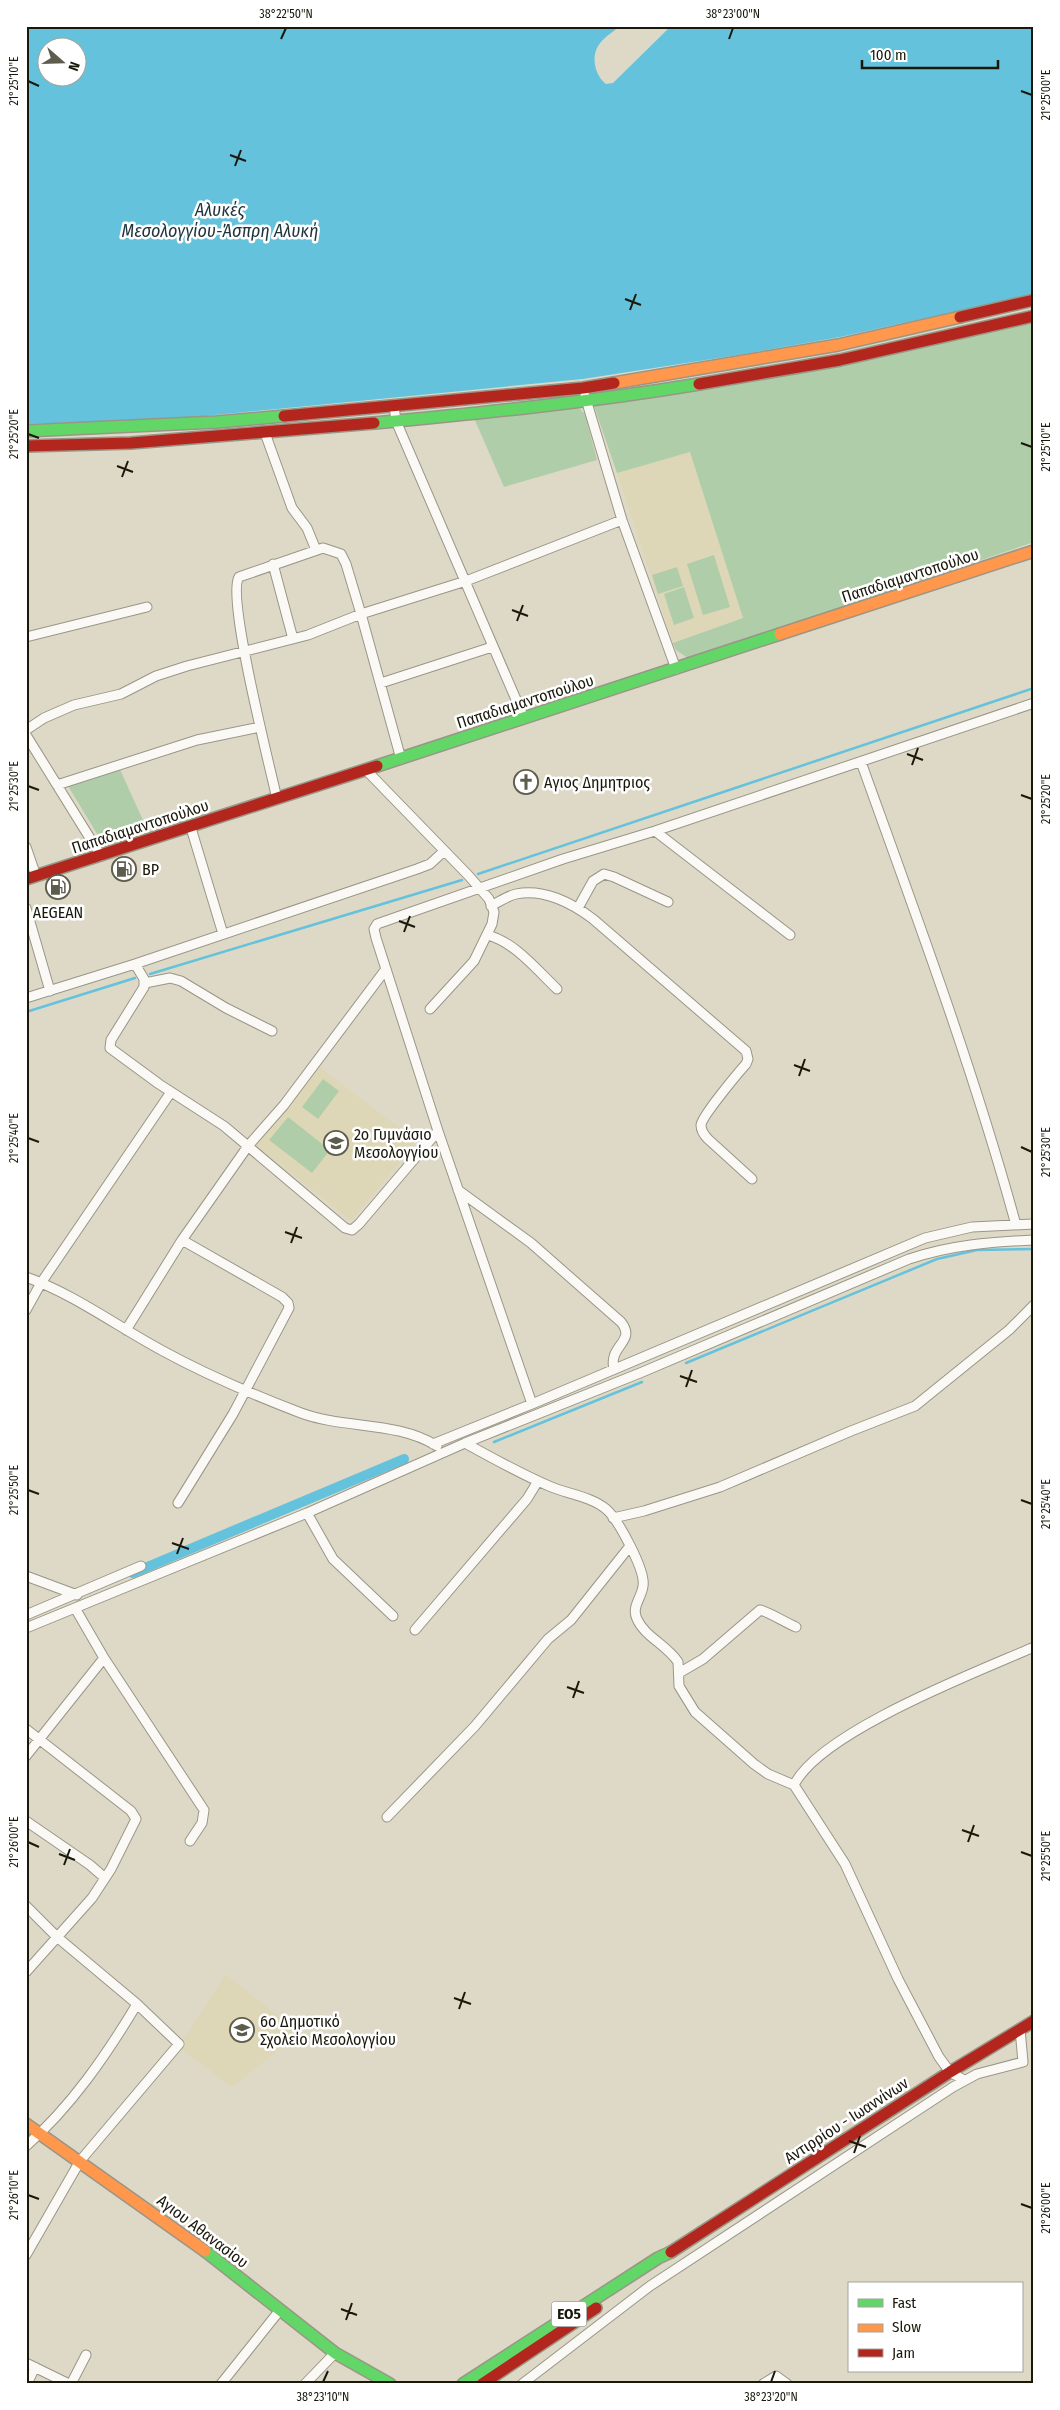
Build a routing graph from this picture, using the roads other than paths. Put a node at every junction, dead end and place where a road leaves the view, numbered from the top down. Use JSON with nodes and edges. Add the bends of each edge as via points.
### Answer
{"nodes":[{"id":1,"x":1034,"y":300,"type":"edge"},
{"id":2,"x":1034,"y":316,"type":"edge"},
{"id":3,"x":583,"y":388,"type":"junction"},
{"id":4,"x":586,"y":401,"type":"junction"},
{"id":5,"x":394,"y":406,"type":"junction"},
{"id":6,"x":396,"y":421,"type":"junction"},
{"id":7,"x":26,"y":431,"type":"edge"},
{"id":8,"x":265,"y":433,"type":"junction"},
{"id":9,"x":26,"y":446,"type":"edge"},
{"id":10,"x":622,"y":520,"type":"junction"},
{"id":11,"x":316,"y":550,"type":"junction"},
{"id":12,"x":1034,"y":551,"type":"edge"},
{"id":13,"x":273,"y":564,"type":"junction"},
{"id":14,"x":466,"y":581,"type":"junction"},
{"id":15,"x":147,"y":607,"type":"dead end"},
{"id":16,"x":361,"y":614,"type":"junction"},
{"id":17,"x":26,"y":637,"type":"edge"},
{"id":18,"x":293,"y":639,"type":"junction"},
{"id":19,"x":492,"y":647,"type":"junction"},
{"id":20,"x":245,"y":651,"type":"junction"},
{"id":21,"x":676,"y":669,"type":"junction"},
{"id":22,"x":381,"y":683,"type":"junction"},
{"id":23,"x":1034,"y":703,"type":"edge"},
{"id":24,"x":524,"y":718,"type":"junction"},
{"id":25,"x":260,"y":727,"type":"junction"},
{"id":26,"x":26,"y":730,"type":"edge"},
{"id":27,"x":26,"y":735,"type":"edge"},
{"id":28,"x":401,"y":759,"type":"junction"},
{"id":29,"x":861,"y":762,"type":"junction"},
{"id":30,"x":366,"y":770,"type":"junction"},
{"id":31,"x":57,"y":785,"type":"junction"},
{"id":32,"x":277,"y":799,"type":"junction"},
{"id":33,"x":191,"y":828,"type":"junction"},
{"id":34,"x":655,"y":831,"type":"junction"},
{"id":35,"x":26,"y":847,"type":"edge"},
{"id":36,"x":444,"y":852,"type":"junction"},
{"id":37,"x":101,"y":856,"type":"junction"},
{"id":38,"x":31,"y":877,"type":"edge"},
{"id":39,"x":479,"y":890,"type":"junction"},
{"id":40,"x":668,"y":902,"type":"dead end"},
{"id":41,"x":491,"y":906,"type":"junction"},
{"id":42,"x":26,"y":908,"type":"edge"},
{"id":43,"x":578,"y":908,"type":"junction"},
{"id":44,"x":223,"y":934,"type":"junction"},
{"id":45,"x":487,"y":935,"type":"junction"},
{"id":46,"x":790,"y":935,"type":"dead end"},
{"id":47,"x":135,"y":964,"type":"junction"},
{"id":48,"x":386,"y":969,"type":"junction"},
{"id":49,"x":144,"y":984,"type":"junction"},
{"id":50,"x":557,"y":988,"type":"dead end"},
{"id":51,"x":50,"y":990,"type":"junction"},
{"id":52,"x":26,"y":998,"type":"edge"},
{"id":53,"x":430,"y":1009,"type":"dead end"},
{"id":54,"x":272,"y":1031,"type":"dead end"},
{"id":55,"x":171,"y":1092,"type":"junction"},
{"id":56,"x":438,"y":1131,"type":"junction"},
{"id":57,"x":248,"y":1146,"type":"junction"},
{"id":58,"x":752,"y":1179,"type":"dead end"},
{"id":59,"x":458,"y":1190,"type":"junction"},
{"id":60,"x":1034,"y":1224,"type":"edge"},
{"id":61,"x":1016,"y":1225,"type":"junction"},
{"id":62,"x":182,"y":1240,"type":"junction"},
{"id":63,"x":1034,"y":1240,"type":"edge"},
{"id":64,"x":26,"y":1277,"type":"edge"},
{"id":65,"x":42,"y":1284,"type":"junction"},
{"id":66,"x":1034,"y":1305,"type":"edge"},
{"id":67,"x":26,"y":1310,"type":"edge"},
{"id":68,"x":126,"y":1330,"type":"junction"},
{"id":69,"x":614,"y":1369,"type":"junction"},
{"id":70,"x":245,"y":1390,"type":"junction"},
{"id":71,"x":532,"y":1404,"type":"junction"},
{"id":72,"x":465,"y":1443,"type":"junction"},
{"id":73,"x":433,"y":1444,"type":"junction"},
{"id":74,"x":445,"y":1452,"type":"junction"},
{"id":75,"x":538,"y":1482,"type":"junction"},
{"id":76,"x":178,"y":1503,"type":"dead end"},
{"id":77,"x":306,"y":1513,"type":"junction"},
{"id":78,"x":613,"y":1518,"type":"junction"},
{"id":79,"x":630,"y":1546,"type":"junction"},
{"id":80,"x":142,"y":1566,"type":"dead end"},
{"id":81,"x":26,"y":1576,"type":"edge"},
{"id":82,"x":77,"y":1594,"type":"junction"},
{"id":83,"x":75,"y":1608,"type":"junction"},
{"id":84,"x":26,"y":1615,"type":"edge"},
{"id":85,"x":393,"y":1616,"type":"dead end"},
{"id":86,"x":796,"y":1627,"type":"dead end"},
{"id":87,"x":26,"y":1628,"type":"edge"},
{"id":88,"x":415,"y":1630,"type":"dead end"},
{"id":89,"x":1034,"y":1647,"type":"edge"},
{"id":90,"x":104,"y":1658,"type":"junction"},
{"id":91,"x":680,"y":1673,"type":"junction"},
{"id":92,"x":26,"y":1729,"type":"edge"},
{"id":93,"x":39,"y":1740,"type":"junction"},
{"id":94,"x":26,"y":1756,"type":"edge"},
{"id":95,"x":794,"y":1786,"type":"junction"},
{"id":96,"x":386,"y":1817,"type":"dead end"},
{"id":97,"x":26,"y":1821,"type":"edge"},
{"id":98,"x":190,"y":1841,"type":"dead end"},
{"id":99,"x":105,"y":1878,"type":"junction"},
{"id":100,"x":26,"y":1906,"type":"edge"},
{"id":101,"x":56,"y":1938,"type":"junction"},
{"id":102,"x":26,"y":1972,"type":"edge"},
{"id":103,"x":137,"y":2004,"type":"junction"},
{"id":104,"x":1034,"y":2021,"type":"edge"},
{"id":105,"x":1020,"y":2029,"type":"junction"},
{"id":106,"x":950,"y":2072,"type":"junction"},
{"id":107,"x":964,"y":2080,"type":"junction"},
{"id":108,"x":26,"y":2124,"type":"edge"},
{"id":109,"x":40,"y":2134,"type":"junction"},
{"id":110,"x":26,"y":2146,"type":"edge"},
{"id":111,"x":80,"y":2161,"type":"junction"},
{"id":112,"x":677,"y":2250,"type":"junction"},
{"id":113,"x":26,"y":2255,"type":"edge"},
{"id":114,"x":280,"y":2310,"type":"junction"},
{"id":115,"x":335,"y":2353,"type":"junction"},
{"id":116,"x":86,"y":2355,"type":"dead end"},
{"id":117,"x":26,"y":2362,"type":"edge"},
{"id":118,"x":35,"y":2367,"type":"junction"},
{"id":119,"x":358,"y":2367,"type":"junction"},
{"id":120,"x":27,"y":2384,"type":"edge"},
{"id":121,"x":70,"y":2384,"type":"edge"},
{"id":122,"x":221,"y":2384,"type":"edge"},
{"id":123,"x":305,"y":2384,"type":"edge"},
{"id":124,"x":377,"y":2384,"type":"edge"},
{"id":125,"x":390,"y":2384,"type":"edge"},
{"id":126,"x":463,"y":2384,"type":"edge"},
{"id":127,"x":482,"y":2384,"type":"edge"},
{"id":128,"x":522,"y":2384,"type":"edge"},
{"id":129,"x":763,"y":2384,"type":"edge"},
{"id":130,"x":787,"y":2384,"type":"edge"}],
"edges":[{"from":1,"to":3,"type":"main road","via":[[838,345]]},
{"from":2,"to":4,"type":"main road","via":[[840,360],[703,385]]},
{"from":3,"to":4,"type":"street"},
{"from":3,"to":5,"type":"main road"},
{"from":4,"to":6,"type":"main road"},
{"from":4,"to":10,"type":"street"},
{"from":5,"to":6,"type":"street"},
{"from":5,"to":7,"type":"main road","via":[[174,425]]},
{"from":6,"to":8,"type":"main road"},
{"from":6,"to":14,"type":"street"},
{"from":8,"to":9,"type":"main road"},
{"from":8,"to":11,"type":"street","via":[[292,508],[307,528]]},
{"from":10,"to":14,"type":"street"},
{"from":10,"to":21,"type":"street"},
{"from":11,"to":13,"type":"street"},
{"from":11,"to":16,"type":"street","via":[[327,548],[340,554]]},
{"from":12,"to":21,"type":"main road","name":"Παπαδιαμαντοπούλου"},
{"from":13,"to":18,"type":"street"},
{"from":13,"to":20,"type":"street","via":[[239,577],[236,582]]},
{"from":14,"to":16,"type":"street"},
{"from":14,"to":19,"type":"street"},
{"from":15,"to":17,"type":"street"},
{"from":16,"to":18,"type":"street"},
{"from":16,"to":22,"type":"street"},
{"from":18,"to":20,"type":"street"},
{"from":19,"to":22,"type":"street"},
{"from":19,"to":24,"type":"street"},
{"from":20,"to":25,"type":"street"},
{"from":20,"to":26,"type":"street","via":[[162,674],[121,694],[74,704]]},
{"from":21,"to":24,"type":"main road","name":"Παπαδιαμαντοπούλου"},
{"from":22,"to":28,"type":"street"},
{"from":23,"to":29,"type":"street"},
{"from":24,"to":28,"type":"main road","name":"Παπαδιαμαντοπούλου"},
{"from":25,"to":31,"type":"street","via":[[197,740]]},
{"from":25,"to":32,"type":"street"},
{"from":27,"to":31,"type":"street"},
{"from":28,"to":30,"type":"main road","name":"Παπαδιαμαντοπούλου"},
{"from":29,"to":34,"type":"street"},
{"from":29,"to":61,"type":"street","via":[[940,983],[1001,1168]]},
{"from":30,"to":32,"type":"main road","name":"Παπαδιαμαντοπούλου"},
{"from":30,"to":36,"type":"street"},
{"from":31,"to":37,"type":"street"},
{"from":32,"to":33,"type":"main road","name":"Παπαδιαμαντοπούλου"},
{"from":33,"to":37,"type":"main road","name":"Παπαδιαμαντοπούλου"},
{"from":33,"to":44,"type":"street"},
{"from":34,"to":39,"type":"street","via":[[563,859]]},
{"from":34,"to":46,"type":"street"},
{"from":35,"to":38,"type":"street"},
{"from":36,"to":39,"type":"street"},
{"from":36,"to":44,"type":"street","via":[[430,864],[417,869]]},
{"from":37,"to":38,"type":"main road","name":"Παπαδιαμαντοπούλου"},
{"from":39,"to":41,"type":"street"},
{"from":39,"to":48,"type":"street","via":[[377,924],[375,935]]},
{"from":40,"to":43,"type":"street","via":[[604,874],[593,881]]},
{"from":41,"to":43,"type":"street","via":[[512,895],[528,892]]},
{"from":41,"to":45,"type":"street","via":[[494,917]]},
{"from":42,"to":51,"type":"street"},
{"from":43,"to":58,"type":"street","via":[[746,1052],[746,1064],[707,1113],[701,1126],[708,1139]]},
{"from":44,"to":47,"type":"street"},
{"from":45,"to":50,"type":"street","via":[[512,948]]},
{"from":45,"to":53,"type":"street","via":[[471,965]]},
{"from":47,"to":49,"type":"street"},
{"from":47,"to":51,"type":"street"},
{"from":48,"to":56,"type":"street"},
{"from":48,"to":57,"type":"street","via":[[284,1105]]},
{"from":49,"to":54,"type":"street","via":[[170,978],[181,981]]},
{"from":49,"to":55,"type":"street","via":[[110,1040],[110,1047]]},
{"from":51,"to":52,"type":"street"},
{"from":55,"to":57,"type":"street","via":[[224,1126]]},
{"from":55,"to":65,"type":"street"},
{"from":56,"to":57,"type":"street","via":[[352,1230],[342,1227]]},
{"from":56,"to":59,"type":"street"},
{"from":57,"to":62,"type":"street"},
{"from":59,"to":69,"type":"street","via":[[531,1243],[621,1322],[626,1335],[613,1356]]},
{"from":59,"to":71,"type":"street"},
{"from":60,"to":61,"type":"street"},
{"from":61,"to":69,"type":"street","via":[[962,1228],[925,1238]]},
{"from":62,"to":68,"type":"street"},
{"from":62,"to":70,"type":"street","via":[[282,1297],[289,1305],[286,1318]]},
{"from":63,"to":72,"type":"street","via":[[972,1243],[909,1259]]},
{"from":64,"to":65,"type":"street"},
{"from":65,"to":67,"type":"street"},
{"from":65,"to":68,"type":"street"},
{"from":66,"to":78,"type":"street","via":[[1009,1330],[915,1406],[720,1487]]},
{"from":68,"to":70,"type":"street"},
{"from":69,"to":71,"type":"street"},
{"from":70,"to":73,"type":"street","via":[[315,1417],[388,1430]]},
{"from":70,"to":76,"type":"street"},
{"from":71,"to":73,"type":"street"},
{"from":72,"to":74,"type":"street"},
{"from":72,"to":75,"type":"street"},
{"from":73,"to":74,"type":"street"},
{"from":74,"to":77,"type":"street"},
{"from":75,"to":78,"type":"street","via":[[597,1504]]},
{"from":75,"to":88,"type":"street","via":[[527,1500]]},
{"from":77,"to":83,"type":"street"},
{"from":77,"to":85,"type":"street","via":[[333,1560]]},
{"from":78,"to":79,"type":"street"},
{"from":79,"to":91,"type":"street","via":[[643,1579],[636,1618],[675,1657]]},
{"from":79,"to":96,"type":"street","via":[[571,1620],[548,1639],[475,1726]]},
{"from":80,"to":82,"type":"street"},
{"from":81,"to":82,"type":"street"},
{"from":82,"to":84,"type":"street"},
{"from":83,"to":87,"type":"street"},
{"from":83,"to":90,"type":"street"},
{"from":86,"to":91,"type":"street","via":[[760,1610],[704,1659]]},
{"from":89,"to":95,"type":"street","via":[[869,1723],[810,1763]]},
{"from":90,"to":93,"type":"street"},
{"from":90,"to":98,"type":"street","via":[[204,1810],[202,1823]]},
{"from":91,"to":95,"type":"street","via":[[678,1682],[682,1692],[700,1717],[754,1764]]},
{"from":92,"to":93,"type":"street"},
{"from":93,"to":94,"type":"street"},
{"from":93,"to":99,"type":"street","via":[[134,1815],[135,1823]]},
{"from":95,"to":106,"type":"street","via":[[840,1855],[902,1988]]},
{"from":97,"to":99,"type":"street"},
{"from":99,"to":101,"type":"street","via":[[89,1902]]},
{"from":100,"to":101,"type":"street"},
{"from":101,"to":102,"type":"street"},
{"from":101,"to":103,"type":"street"},
{"from":103,"to":109,"type":"street","via":[[98,2063]]},
{"from":103,"to":111,"type":"street","via":[[179,2044]]},
{"from":104,"to":105,"type":"main road","name":"Αντιρρίου - Ιωαννίνων","number":"ΕΟ5"},
{"from":105,"to":106,"type":"main road","name":"Αντιρρίου - Ιωαννίνων","number":"ΕΟ5"},
{"from":105,"to":107,"type":"street","via":[[1023,2062]]},
{"from":106,"to":107,"type":"street"},
{"from":106,"to":112,"type":"main road","name":"Αντιρρίου - Ιωαννίνων","number":"ΕΟ5"},
{"from":107,"to":128,"type":"street","via":[[650,2286]]},
{"from":108,"to":109,"type":"main road","name":"Αγιου Αθανασίου"},
{"from":109,"to":110,"type":"street"},
{"from":109,"to":111,"type":"main road","name":"Αγιου Αθανασίου"},
{"from":111,"to":113,"type":"street"},
{"from":111,"to":114,"type":"main road","name":"Αγιου Αθανασίου","via":[[192,2241]]},
{"from":112,"to":126,"type":"main road","name":"Αντιρρίου - Ιωαννίνων","number":"ΕΟ5","via":[[658,2258]]},
{"from":112,"to":127,"type":"main road","name":"Αντιρρίου - Ιωαννίνων","number":"ΕΟ5","via":[[655,2269]]},
{"from":114,"to":115,"type":"main road","name":"Αγιου Αθανασίου"},
{"from":114,"to":122,"type":"street"},
{"from":115,"to":119,"type":"main road","name":"Αγιου Αθανασίου"},
{"from":115,"to":123,"type":"street"},
{"from":116,"to":121,"type":"street"},
{"from":117,"to":118,"type":"street"},
{"from":118,"to":120,"type":"street"},
{"from":118,"to":121,"type":"street"},
{"from":119,"to":124,"type":"main road","name":"Αγιου Αθανασίου"},
{"from":119,"to":125,"type":"main road","name":"Αγιου Αθανασίου"},
{"from":129,"to":130,"type":"street","via":[[776,2376]]}]}
